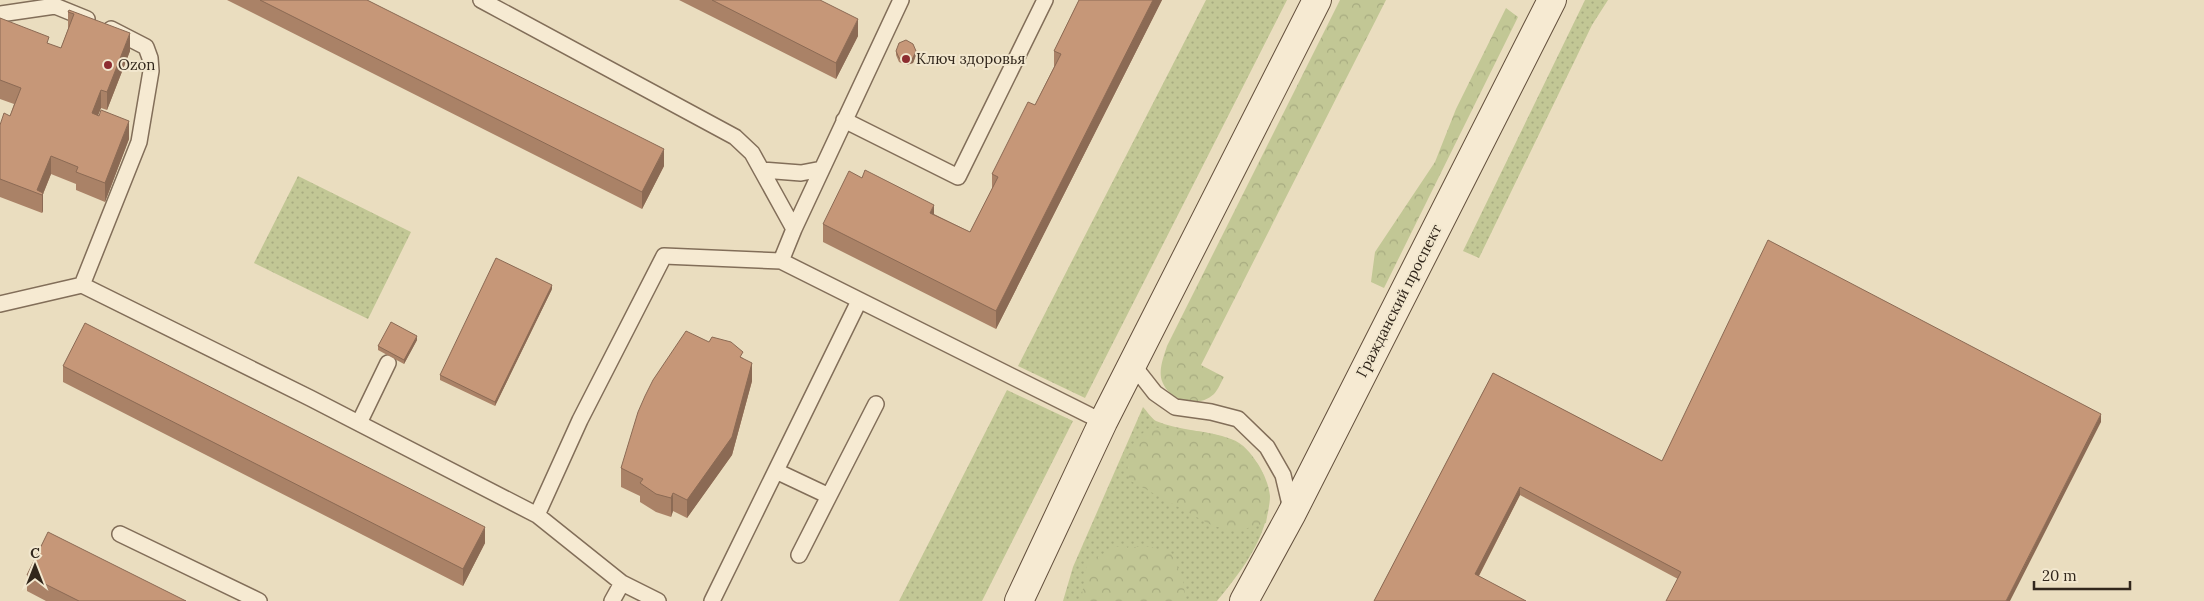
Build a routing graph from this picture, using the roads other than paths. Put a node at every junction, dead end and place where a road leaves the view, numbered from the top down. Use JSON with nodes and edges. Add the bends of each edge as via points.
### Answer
{"nodes":[{"id":1,"x":481,"y":0,"type":"edge"},
{"id":2,"x":901,"y":0,"type":"edge"},
{"id":3,"x":1045,"y":0,"type":"edge"},
{"id":4,"x":1317,"y":0,"type":"edge"},
{"id":5,"x":1552,"y":0,"type":"edge"},
{"id":6,"x":56,"y":3,"type":"edge"},
{"id":7,"x":0,"y":14,"type":"edge"},
{"id":8,"x":844,"y":120,"type":"junction"},
{"id":9,"x":822,"y":169,"type":"junction"},
{"id":10,"x":762,"y":170,"type":"junction"},
{"id":11,"x":794,"y":229,"type":"junction"},
{"id":12,"x":780,"y":261,"type":"junction"},
{"id":13,"x":82,"y":285,"type":"junction"},
{"id":14,"x":859,"y":301,"type":"junction"},
{"id":15,"x":0,"y":304,"type":"edge"},
{"id":16,"x":388,"y":363,"type":"dead end"},
{"id":17,"x":1132,"y":365,"type":"junction"},
{"id":18,"x":876,"y":404,"type":"dead end"},
{"id":19,"x":1103,"y":422,"type":"junction"},
{"id":20,"x":359,"y":423,"type":"junction"},
{"id":21,"x":776,"y":471,"type":"junction"},
{"id":22,"x":829,"y":496,"type":"junction"},
{"id":23,"x":1292,"y":513,"type":"junction"},
{"id":24,"x":537,"y":515,"type":"junction"},
{"id":25,"x":120,"y":534,"type":"dead end"},
{"id":26,"x":799,"y":555,"type":"dead end"},
{"id":27,"x":622,"y":583,"type":"junction"},
{"id":28,"x":259,"y":601,"type":"edge"},
{"id":29,"x":612,"y":601,"type":"edge"},
{"id":30,"x":658,"y":601,"type":"edge"},
{"id":31,"x":712,"y":601,"type":"edge"},
{"id":32,"x":1019,"y":601,"type":"edge"},
{"id":33,"x":1244,"y":601,"type":"edge"}],
"edges":[{"from":1,"to":10,"type":"lane","via":[[735,137],[752,153]]},
{"from":2,"to":8,"type":"lane"},
{"from":3,"to":8,"type":"lane","via":[[958,177]]},
{"from":4,"to":17,"type":"main road"},
{"from":5,"to":23,"type":"main road","name":"Гражданский проспект"},
{"from":6,"to":7,"type":"lane"},
{"from":6,"to":13,"type":"lane","via":[[130,36],[146,47],[150,58],[151,71],[139,142]]},
{"from":8,"to":9,"type":"lane"},
{"from":9,"to":10,"type":"lane","via":[[801,173]]},
{"from":9,"to":11,"type":"lane"},
{"from":10,"to":11,"type":"lane"},
{"from":11,"to":12,"type":"lane"},
{"from":12,"to":14,"type":"lane"},
{"from":12,"to":24,"type":"lane","via":[[664,256],[580,420]]},
{"from":13,"to":15,"type":"lane"},
{"from":13,"to":20,"type":"lane"},
{"from":14,"to":19,"type":"lane"},
{"from":14,"to":21,"type":"lane"},
{"from":16,"to":20,"type":"lane"},
{"from":17,"to":19,"type":"main road"},
{"from":17,"to":23,"type":"lane","via":[[1155,392],[1175,408],[1238,419],[1267,446],[1283,475]]},
{"from":18,"to":22,"type":"lane"},
{"from":19,"to":32,"type":"main road"},
{"from":20,"to":24,"type":"lane"},
{"from":21,"to":22,"type":"lane"},
{"from":21,"to":31,"type":"lane"},
{"from":22,"to":26,"type":"lane"},
{"from":23,"to":33,"type":"main road","name":"Гражданский проспект"},
{"from":24,"to":27,"type":"lane"},
{"from":25,"to":28,"type":"lane"},
{"from":27,"to":29,"type":"lane"},
{"from":27,"to":30,"type":"lane"}]}
